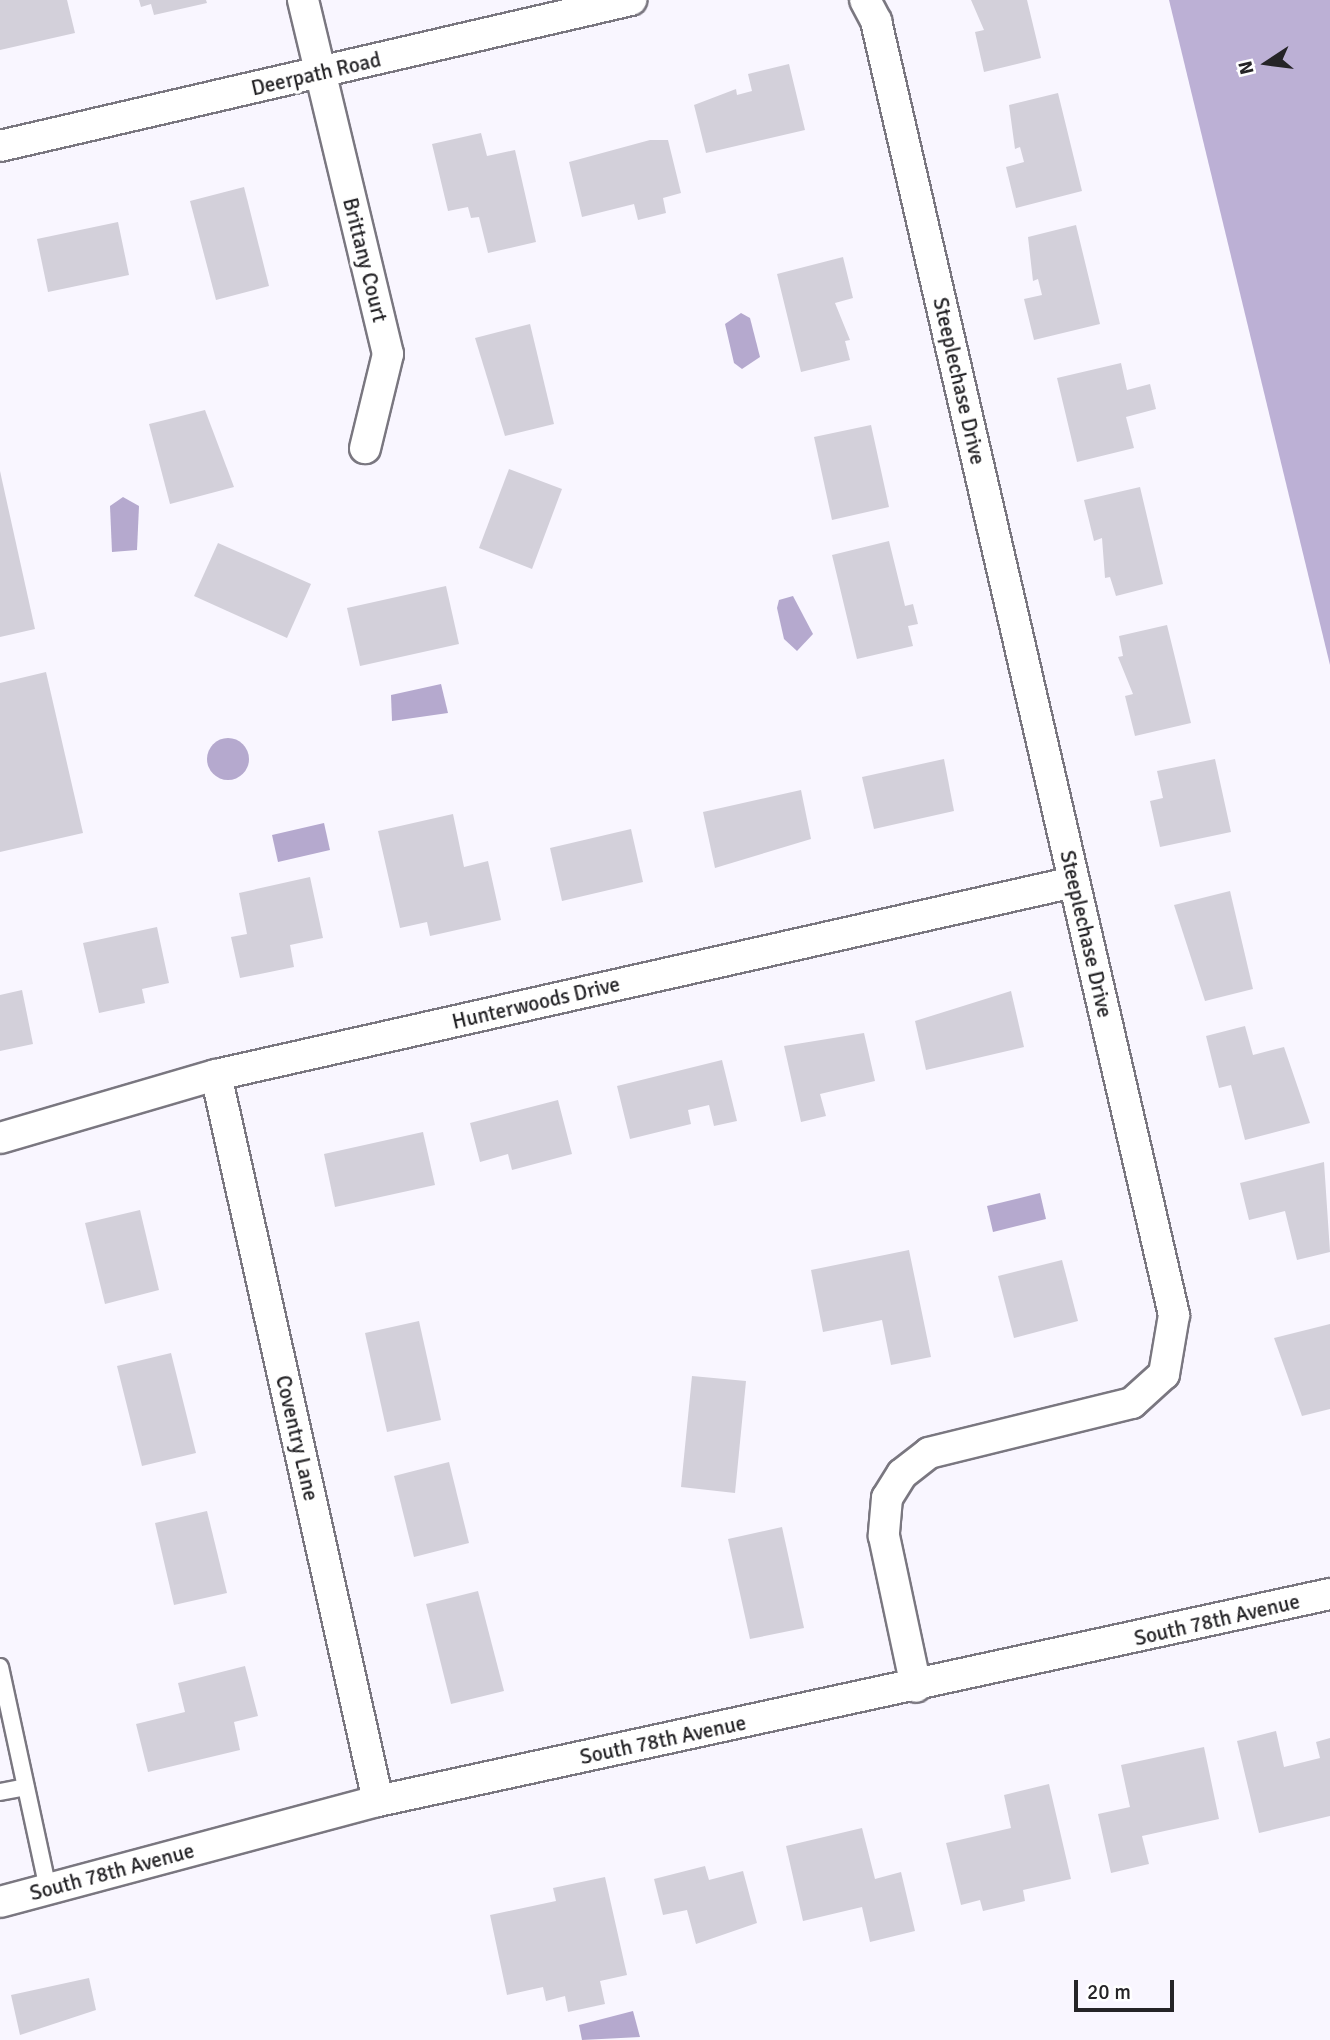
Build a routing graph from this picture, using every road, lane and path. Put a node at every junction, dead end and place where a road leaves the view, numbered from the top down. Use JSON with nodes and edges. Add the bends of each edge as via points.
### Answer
{"nodes":[{"id":1,"x":303,"y":0,"type":"edge"},
{"id":2,"x":631,"y":0,"type":"edge"},
{"id":3,"x":865,"y":0,"type":"edge"},
{"id":4,"x":320,"y":73,"type":"junction"},
{"id":5,"x":0,"y":146,"type":"edge"},
{"id":6,"x":365,"y":448,"type":"dead end"},
{"id":7,"x":1074,"y":882,"type":"junction"},
{"id":8,"x":216,"y":1075,"type":"junction"},
{"id":9,"x":0,"y":1138,"type":"edge"},
{"id":10,"x":1330,"y":1594,"type":"edge"},
{"id":11,"x":0,"y":1667,"type":"edge"},
{"id":12,"x":916,"y":1687,"type":"junction"},
{"id":13,"x":26,"y":1787,"type":"junction"},
{"id":14,"x":0,"y":1792,"type":"edge"},
{"id":15,"x":378,"y":1801,"type":"junction"},
{"id":16,"x":48,"y":1889,"type":"junction"},
{"id":17,"x":0,"y":1902,"type":"edge"}],
"edges":[{"from":1,"to":4,"type":"street","name":"Brittany Court"},
{"from":2,"to":4,"type":"street","name":"Deerpath Road"},
{"from":3,"to":7,"type":"street","name":"Steeplechase Drive","via":[[876,22]]},
{"from":4,"to":5,"type":"street","name":"Deerpath Road"},
{"from":4,"to":6,"type":"street","name":"Brittany Court","via":[[388,354]]},
{"from":7,"to":8,"type":"street","name":"Hunterwoods Drive"},
{"from":7,"to":12,"type":"street","name":"Steeplechase Drive","via":[[1175,1336],[1164,1374],[1132,1403],[929,1453],[902,1474],[887,1498],[884,1536]]},
{"from":8,"to":9,"type":"street","name":"Hunterwoods Drive"},
{"from":8,"to":15,"type":"street","name":"Coventry Lane"},
{"from":10,"to":12,"type":"street","name":"South 78th Avenue"},
{"from":11,"to":13,"type":"lane"},
{"from":12,"to":15,"type":"street","name":"South 78th Avenue"},
{"from":13,"to":14,"type":"lane"},
{"from":13,"to":16,"type":"lane"},
{"from":15,"to":16,"type":"street","name":"South 78th Avenue"},
{"from":16,"to":17,"type":"street","name":"South 78th Avenue"}]}
